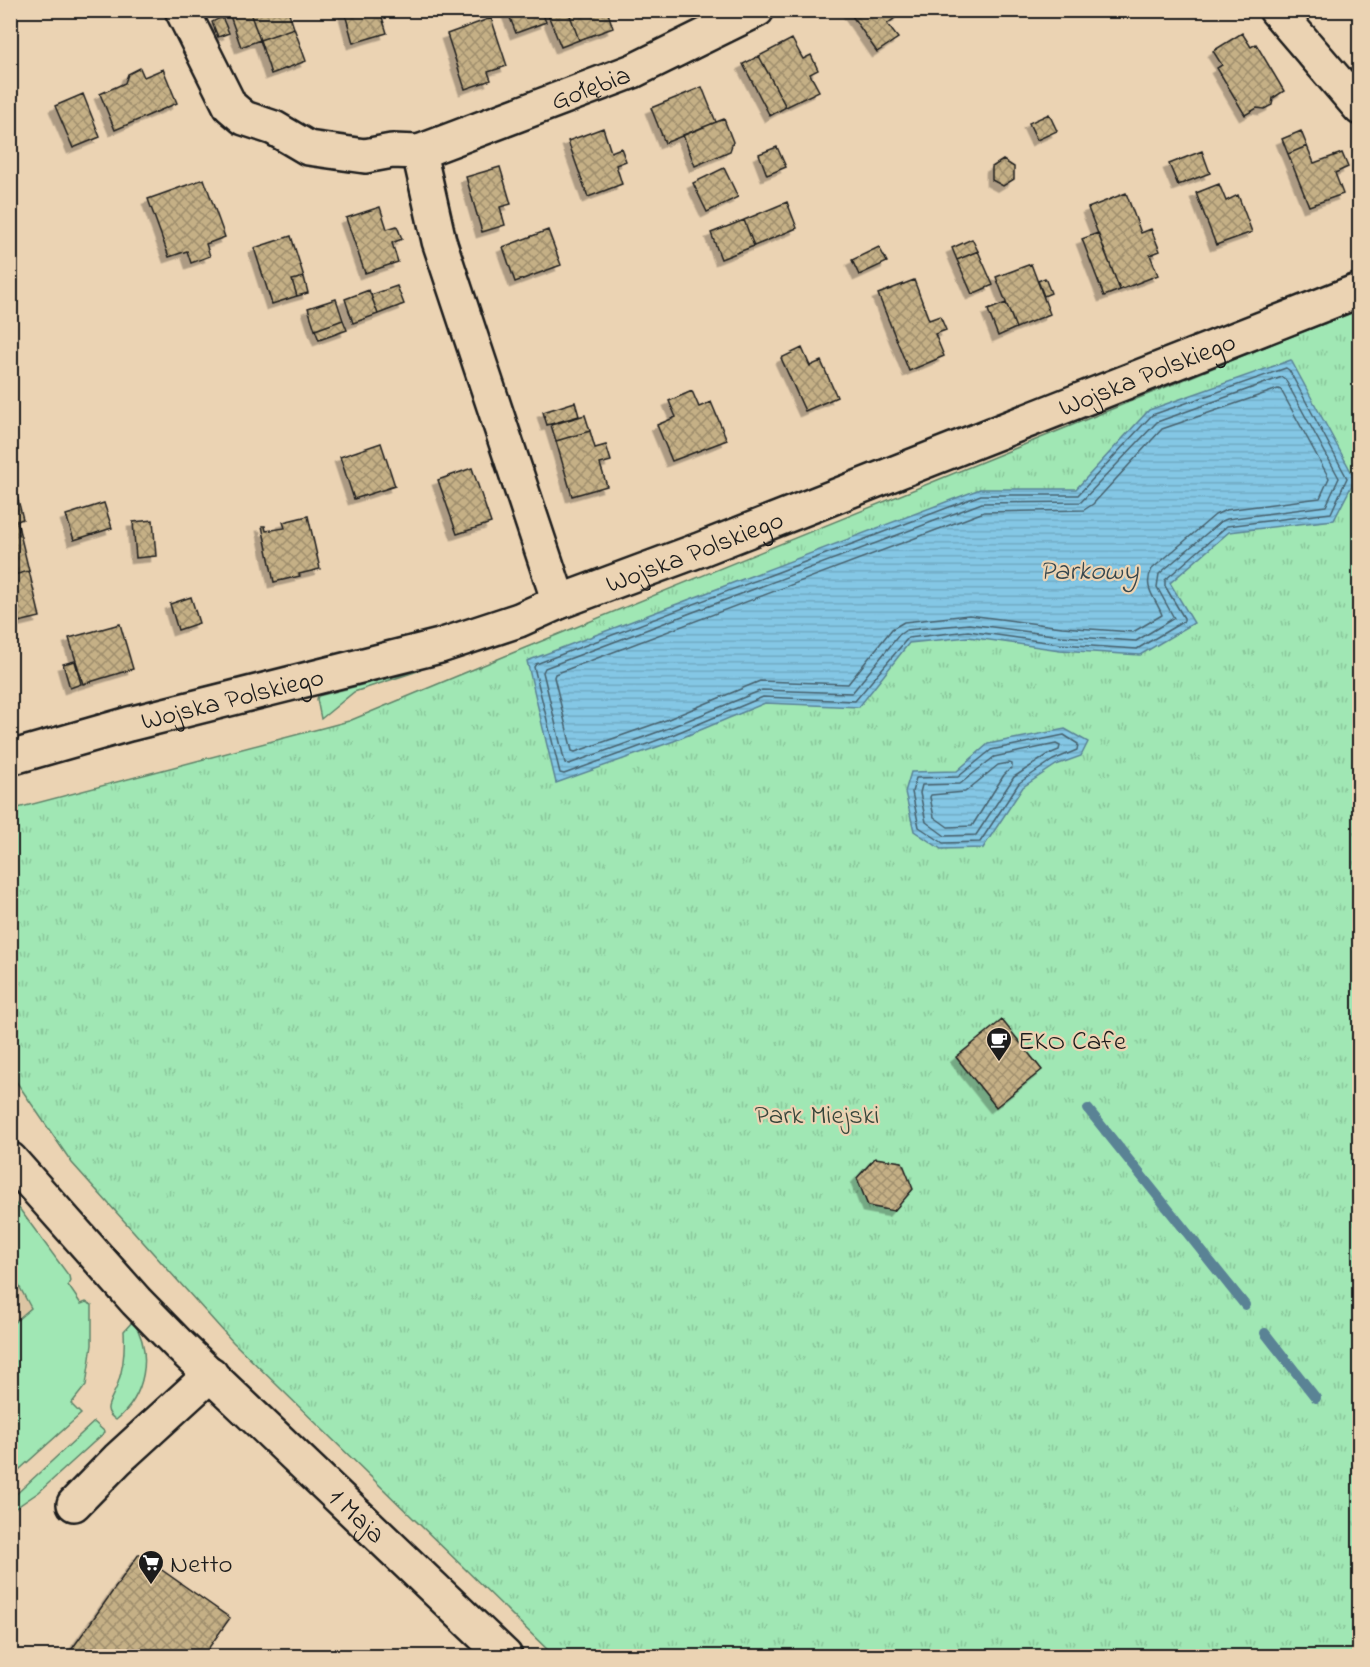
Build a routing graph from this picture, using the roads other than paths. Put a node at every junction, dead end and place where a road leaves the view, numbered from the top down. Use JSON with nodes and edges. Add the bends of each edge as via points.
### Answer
{"nodes":[{"id":1,"x":182,"y":10,"type":"edge"},
{"id":2,"x":757,"y":10,"type":"edge"},
{"id":3,"x":1276,"y":10,"type":"edge"},
{"id":4,"x":1359,"y":108,"type":"edge"},
{"id":5,"x":419,"y":153,"type":"junction"},
{"id":6,"x":1359,"y":290,"type":"edge"},
{"id":7,"x":559,"y":602,"type":"junction"},
{"id":8,"x":10,"y":758,"type":"edge"},
{"id":9,"x":10,"y":1159,"type":"edge"},
{"id":10,"x":211,"y":1374,"type":"junction"},
{"id":11,"x":74,"y":1504,"type":"dead end"},
{"id":12,"x":505,"y":1656,"type":"edge"}],
"edges":[{"from":1,"to":5,"type":"street","via":[[230,106],[244,118],[274,128],[308,148],[365,156],[392,151]]},
{"from":2,"to":5,"type":"street","name":"Gołębia","via":[[633,72]]},
{"from":3,"to":4,"type":"street"},
{"from":5,"to":7,"type":"street","via":[[439,241]]},
{"from":6,"to":7,"type":"street","name":"Wojska Polskiego"},
{"from":7,"to":8,"type":"street","name":"Wojska Polskiego","via":[[519,620],[440,646]]},
{"from":9,"to":10,"type":"street","name":"1 Maja","via":[[136,1301]]},
{"from":10,"to":11,"type":"street"},
{"from":10,"to":12,"type":"street","name":"1 Maja"}]}
